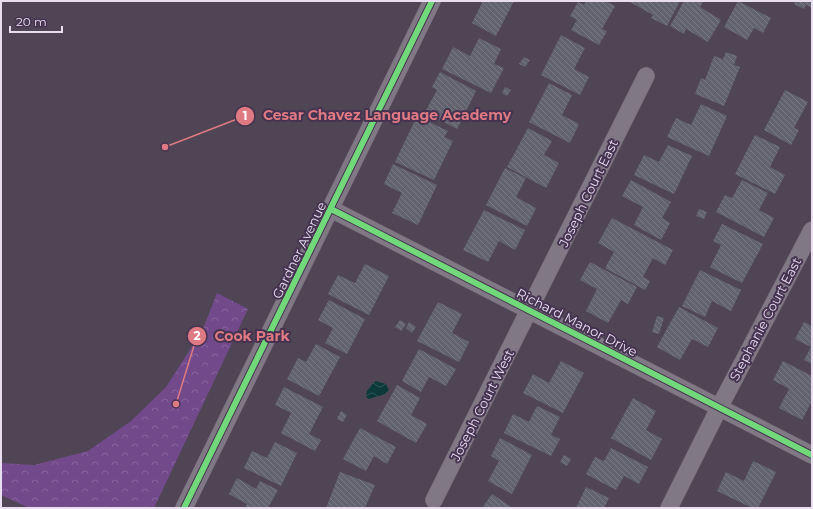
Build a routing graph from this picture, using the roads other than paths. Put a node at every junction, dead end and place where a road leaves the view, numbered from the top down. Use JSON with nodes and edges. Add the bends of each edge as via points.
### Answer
{"nodes":[{"id":1,"x":432,"y":1,"type":"edge"},
{"id":2,"x":646,"y":76,"type":"dead end"},
{"id":3,"x":331,"y":208,"type":"junction"},
{"id":4,"x":812,"y":230,"type":"edge"},
{"id":5,"x":530,"y":310,"type":"junction"},
{"id":6,"x":719,"y":408,"type":"junction"},
{"id":7,"x":812,"y":455,"type":"edge"},
{"id":8,"x":434,"y":500,"type":"dead end"},
{"id":9,"x":184,"y":508,"type":"edge"},
{"id":10,"x":669,"y":508,"type":"edge"}],
"edges":[{"from":1,"to":3,"type":"street","name":"Gardner Avenue"},
{"from":2,"to":5,"type":"street","name":"Joseph Court East"},
{"from":3,"to":5,"type":"street","name":"Richard Manor Drive"},
{"from":3,"to":9,"type":"street","name":"Gardner Avenue"},
{"from":4,"to":6,"type":"street","name":"Stephanie Court East"},
{"from":5,"to":6,"type":"street","name":"Richard Manor Drive"},
{"from":5,"to":8,"type":"street","name":"Joseph Court West"},
{"from":6,"to":7,"type":"street","name":"Richard Manor Drive"},
{"from":6,"to":10,"type":"street","name":"Stephanie Court East"}]}
